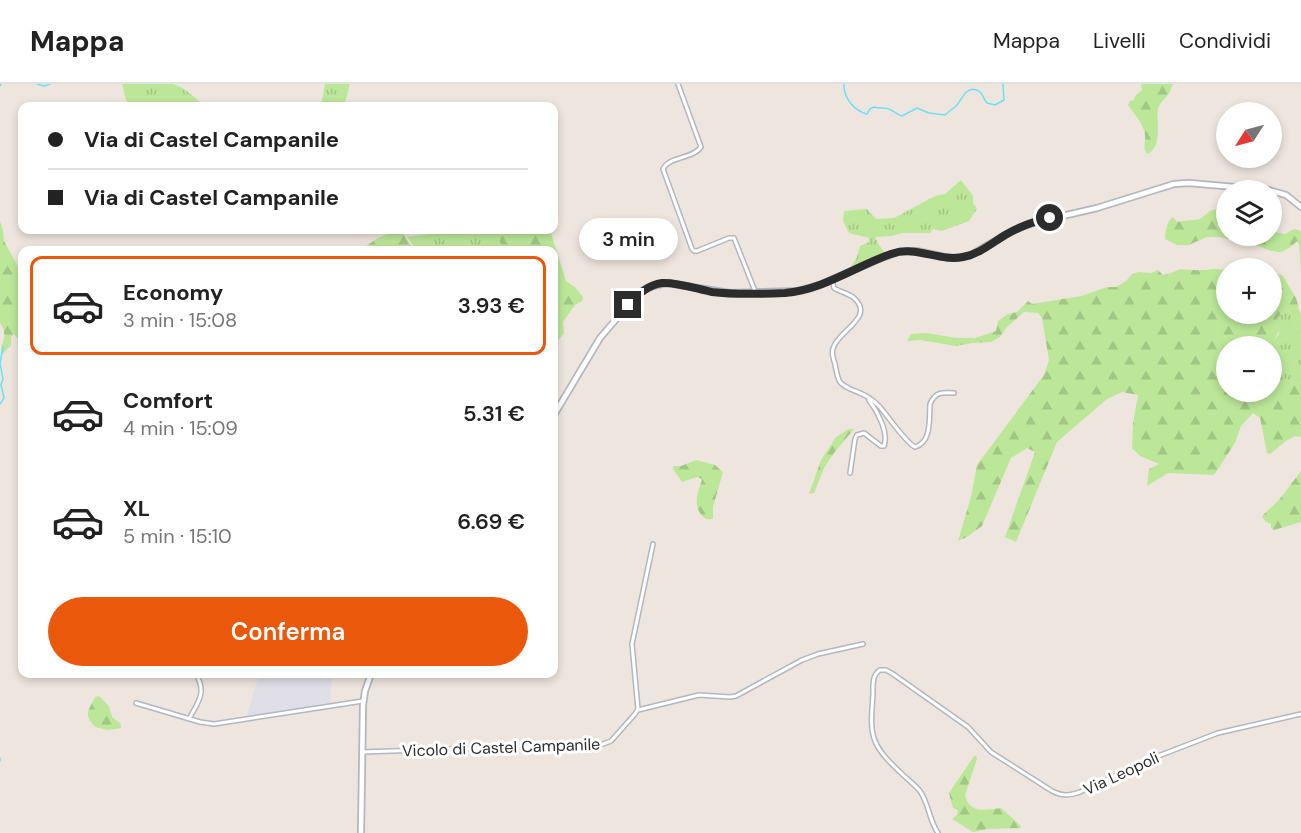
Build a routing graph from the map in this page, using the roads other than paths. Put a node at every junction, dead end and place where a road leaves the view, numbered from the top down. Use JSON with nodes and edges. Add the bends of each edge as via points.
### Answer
{"nodes":[{"id":1,"x":678,"y":84,"type":"edge"},
{"id":2,"x":1216,"y":186,"type":"edge"},
{"id":3,"x":1282,"y":194,"type":"edge"},
{"id":4,"x":1301,"y":207,"type":"edge"},
{"id":5,"x":832,"y":280,"type":"junction"},
{"id":6,"x":755,"y":293,"type":"junction"},
{"id":7,"x":954,"y":393,"type":"dead end"},
{"id":8,"x":866,"y":396,"type":"junction"},
{"id":9,"x":558,"y":408,"type":"edge"},
{"id":10,"x":850,"y":473,"type":"dead end"},
{"id":11,"x":653,"y":544,"type":"dead end"},
{"id":12,"x":863,"y":644,"type":"dead end"},
{"id":13,"x":198,"y":678,"type":"edge"},
{"id":14,"x":370,"y":678,"type":"edge"},
{"id":15,"x":363,"y":701,"type":"junction"},
{"id":16,"x":136,"y":703,"type":"dead end"},
{"id":17,"x":638,"y":710,"type":"junction"},
{"id":18,"x":1301,"y":714,"type":"edge"},
{"id":19,"x":189,"y":719,"type":"junction"},
{"id":20,"x":362,"y":752,"type":"junction"},
{"id":21,"x":361,"y":833,"type":"edge"},
{"id":22,"x":938,"y":833,"type":"edge"}],
"edges":[{"from":1,"to":6,"type":"street","via":[[701,148],[663,169],[692,249],[698,251],[734,238]]},
{"from":2,"to":5,"type":"street","via":[[1174,184],[1028,224],[966,257],[900,251]]},
{"from":3,"to":4,"type":"street"},
{"from":5,"to":6,"type":"street","via":[[800,291]]},
{"from":5,"to":8,"type":"street","via":[[835,289],[856,301],[861,312],[834,346],[837,375],[845,386]]},
{"from":6,"to":9,"type":"street","via":[[721,293],[665,283],[645,289],[598,340]]},
{"from":7,"to":8,"type":"street","via":[[940,393],[932,400],[926,439],[917,447]]},
{"from":8,"to":10,"type":"street","via":[[878,416],[886,443],[880,446],[866,434],[858,434]]},
{"from":11,"to":17,"type":"street","via":[[632,644]]},
{"from":12,"to":17,"type":"street","via":[[802,660],[738,696],[699,694]]},
{"from":13,"to":19,"type":"street","via":[[201,695]]},
{"from":14,"to":15,"type":"street"},
{"from":15,"to":19,"type":"street","via":[[221,723]]},
{"from":15,"to":20,"type":"street"},
{"from":16,"to":19,"type":"street"},
{"from":17,"to":20,"type":"street","name":"Vicolo di Castel Campanile","via":[[611,741],[603,744]]},
{"from":18,"to":22,"type":"street","name":"Via Leopoli","via":[[1223,731],[1065,796],[991,752],[968,727],[886,670],[879,670],[874,675],[871,722],[875,742],[885,759],[921,793]]},
{"from":20,"to":21,"type":"street"}]}
